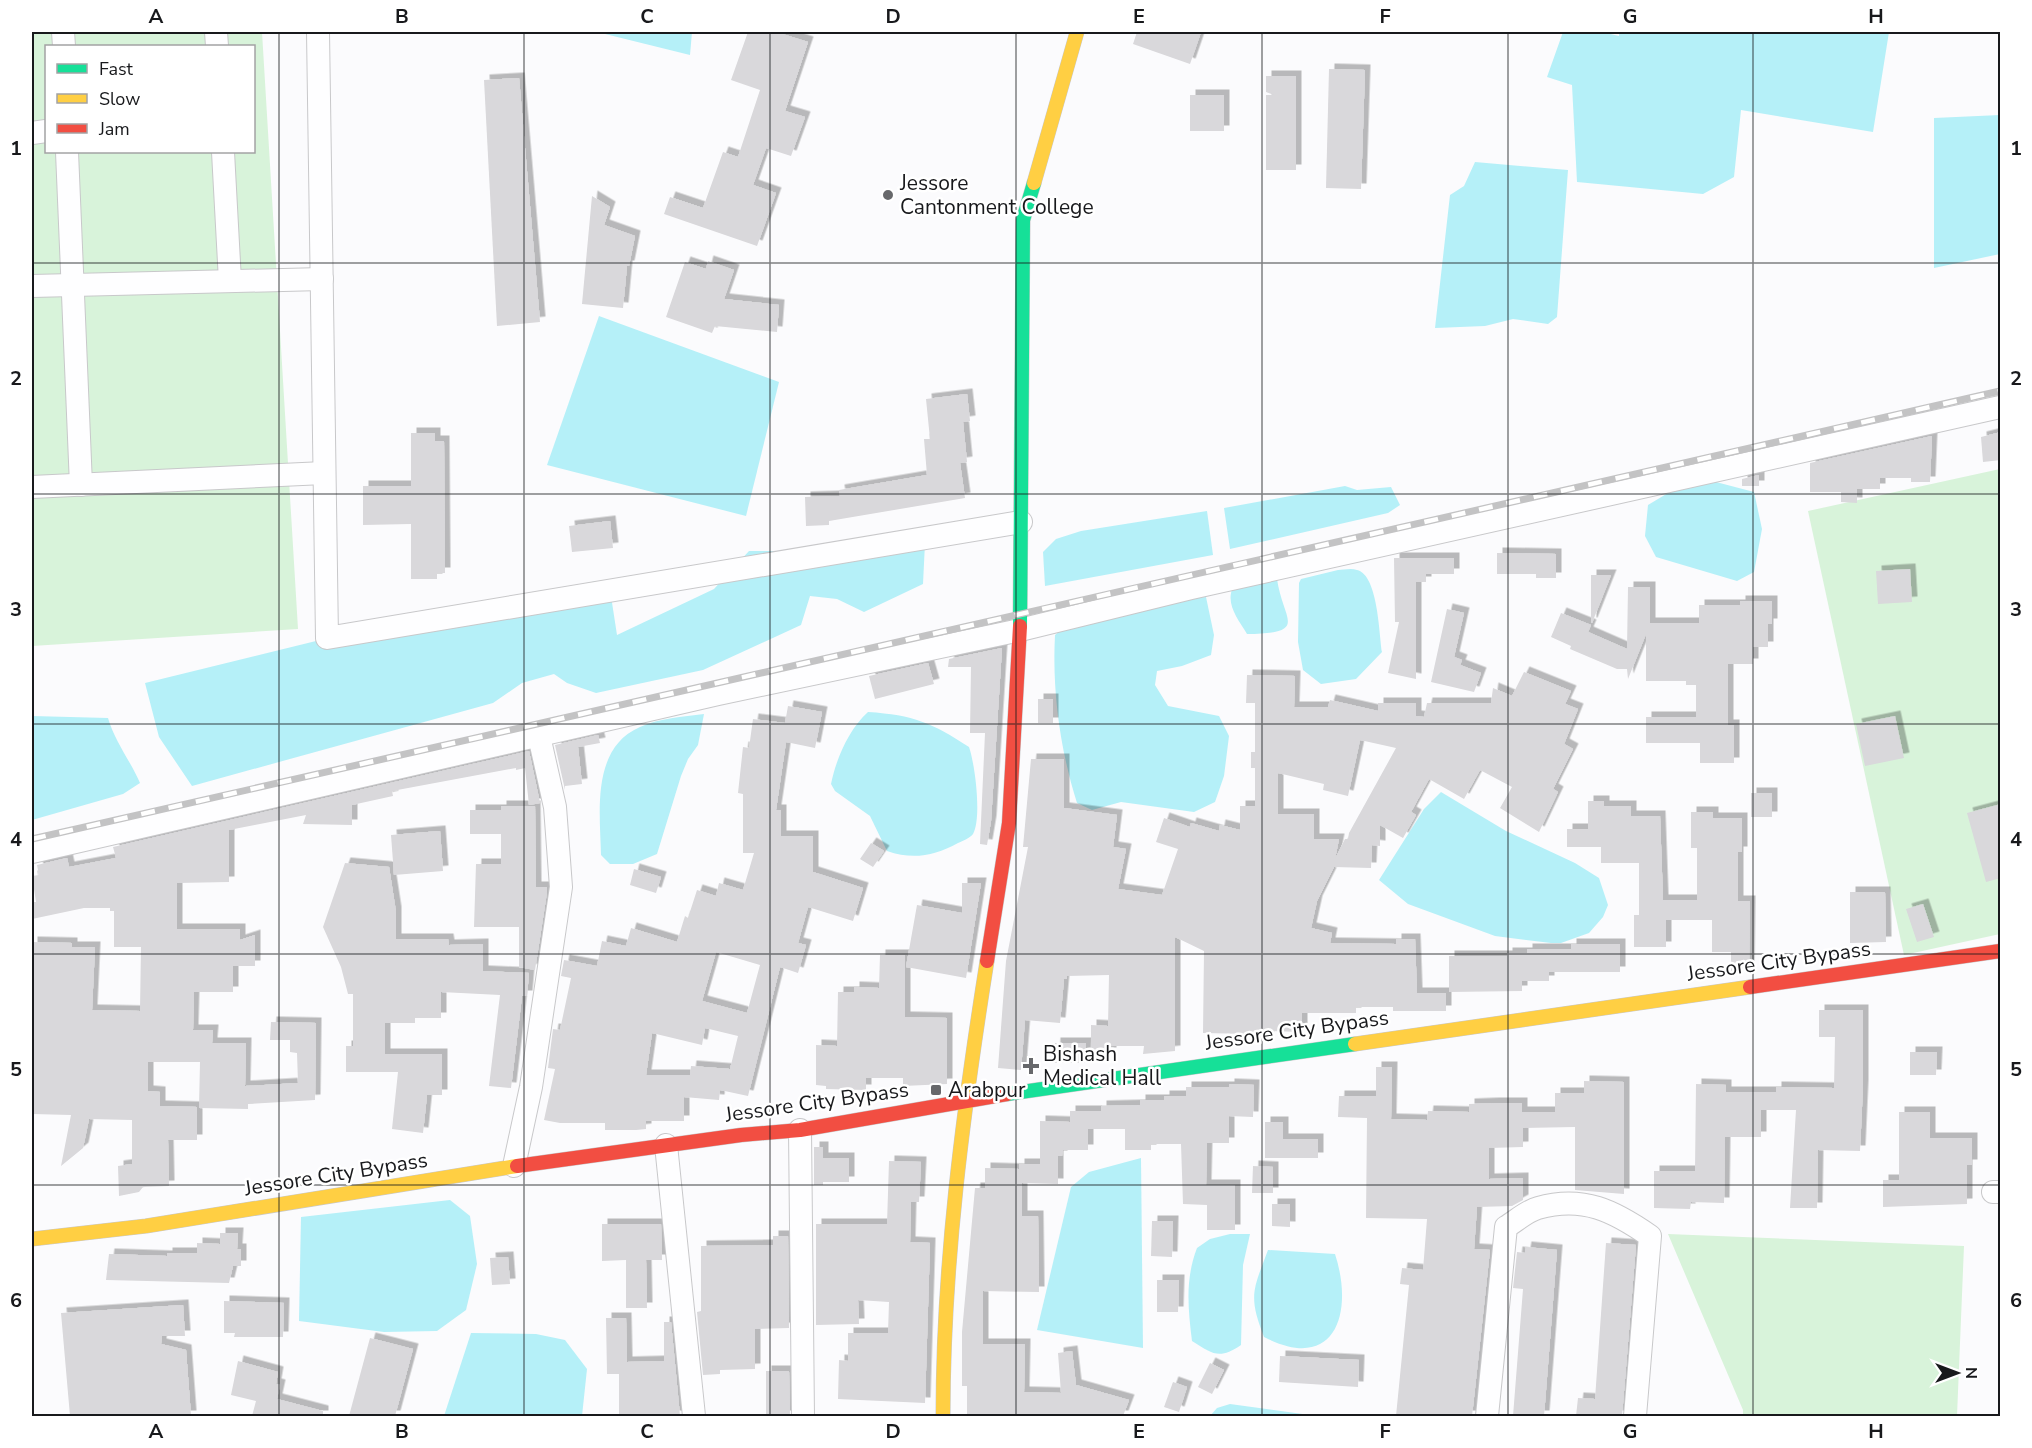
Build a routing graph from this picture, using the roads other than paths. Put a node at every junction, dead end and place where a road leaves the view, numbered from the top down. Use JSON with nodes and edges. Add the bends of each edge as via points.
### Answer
{"nodes":[{"id":1,"x":318,"y":32,"type":"edge"},
{"id":2,"x":1077,"y":32,"type":"edge"},
{"id":3,"x":67,"y":153,"type":"edge"},
{"id":4,"x":223,"y":153,"type":"edge"},
{"id":5,"x":322,"y":279,"type":"junction"},
{"id":6,"x":230,"y":281,"type":"junction"},
{"id":7,"x":73,"y":285,"type":"junction"},
{"id":8,"x":32,"y":286,"type":"edge"},
{"id":9,"x":2001,"y":407,"type":"edge"},
{"id":10,"x":324,"y":473,"type":"junction"},
{"id":11,"x":81,"y":485,"type":"junction"},
{"id":12,"x":32,"y":487,"type":"edge"},
{"id":13,"x":1021,"y":522,"type":"junction"},
{"id":14,"x":1020,"y":630,"type":"junction"},
{"id":15,"x":539,"y":736,"type":"junction"},
{"id":16,"x":32,"y":852,"type":"edge"},
{"id":17,"x":2001,"y":951,"type":"edge"},
{"id":18,"x":965,"y":1100,"type":"junction"},
{"id":19,"x":800,"y":1130,"type":"junction"},
{"id":20,"x":666,"y":1145,"type":"junction"},
{"id":21,"x":514,"y":1167,"type":"junction"},
{"id":22,"x":32,"y":1239,"type":"edge"},
{"id":23,"x":694,"y":1416,"type":"edge"},
{"id":24,"x":803,"y":1416,"type":"edge"},
{"id":25,"x":943,"y":1416,"type":"edge"},
{"id":26,"x":1487,"y":1416,"type":"edge"},
{"id":27,"x":1635,"y":1416,"type":"edge"}],
"edges":[{"from":1,"to":5,"type":"street"},
{"from":2,"to":13,"type":"main road","via":[[1023,220]]},
{"from":3,"to":7,"type":"street"},
{"from":4,"to":6,"type":"street"},
{"from":5,"to":6,"type":"street"},
{"from":5,"to":10,"type":"street"},
{"from":6,"to":7,"type":"street"},
{"from":7,"to":8,"type":"street"},
{"from":7,"to":11,"type":"street"},
{"from":9,"to":14,"type":"street","via":[[1191,588]]},
{"from":10,"to":11,"type":"street"},
{"from":10,"to":13,"type":"street","via":[[327,638]]},
{"from":11,"to":12,"type":"street"},
{"from":13,"to":14,"type":"main road"},
{"from":14,"to":15,"type":"street"},
{"from":14,"to":18,"type":"main road","via":[[1009,822]]},
{"from":15,"to":16,"type":"street"},
{"from":15,"to":21,"type":"street","via":[[555,807],[561,887],[531,1087]]},
{"from":17,"to":18,"type":"main road","name":"Jessore City Bypass"},
{"from":18,"to":19,"type":"main road","name":"Jessore City Bypass"},
{"from":18,"to":25,"type":"main road","via":[[943,1342]]},
{"from":19,"to":20,"type":"main road","name":"Jessore City Bypass"},
{"from":19,"to":24,"type":"street"},
{"from":20,"to":21,"type":"main road","name":"Jessore City Bypass"},
{"from":20,"to":23,"type":"street"},
{"from":21,"to":22,"type":"main road","name":"Jessore City Bypass","via":[[146,1226]]},
{"from":26,"to":27,"type":"street","via":[[1506,1227],[1536,1208],[1577,1203],[1617,1213],[1650,1236]]}]}
